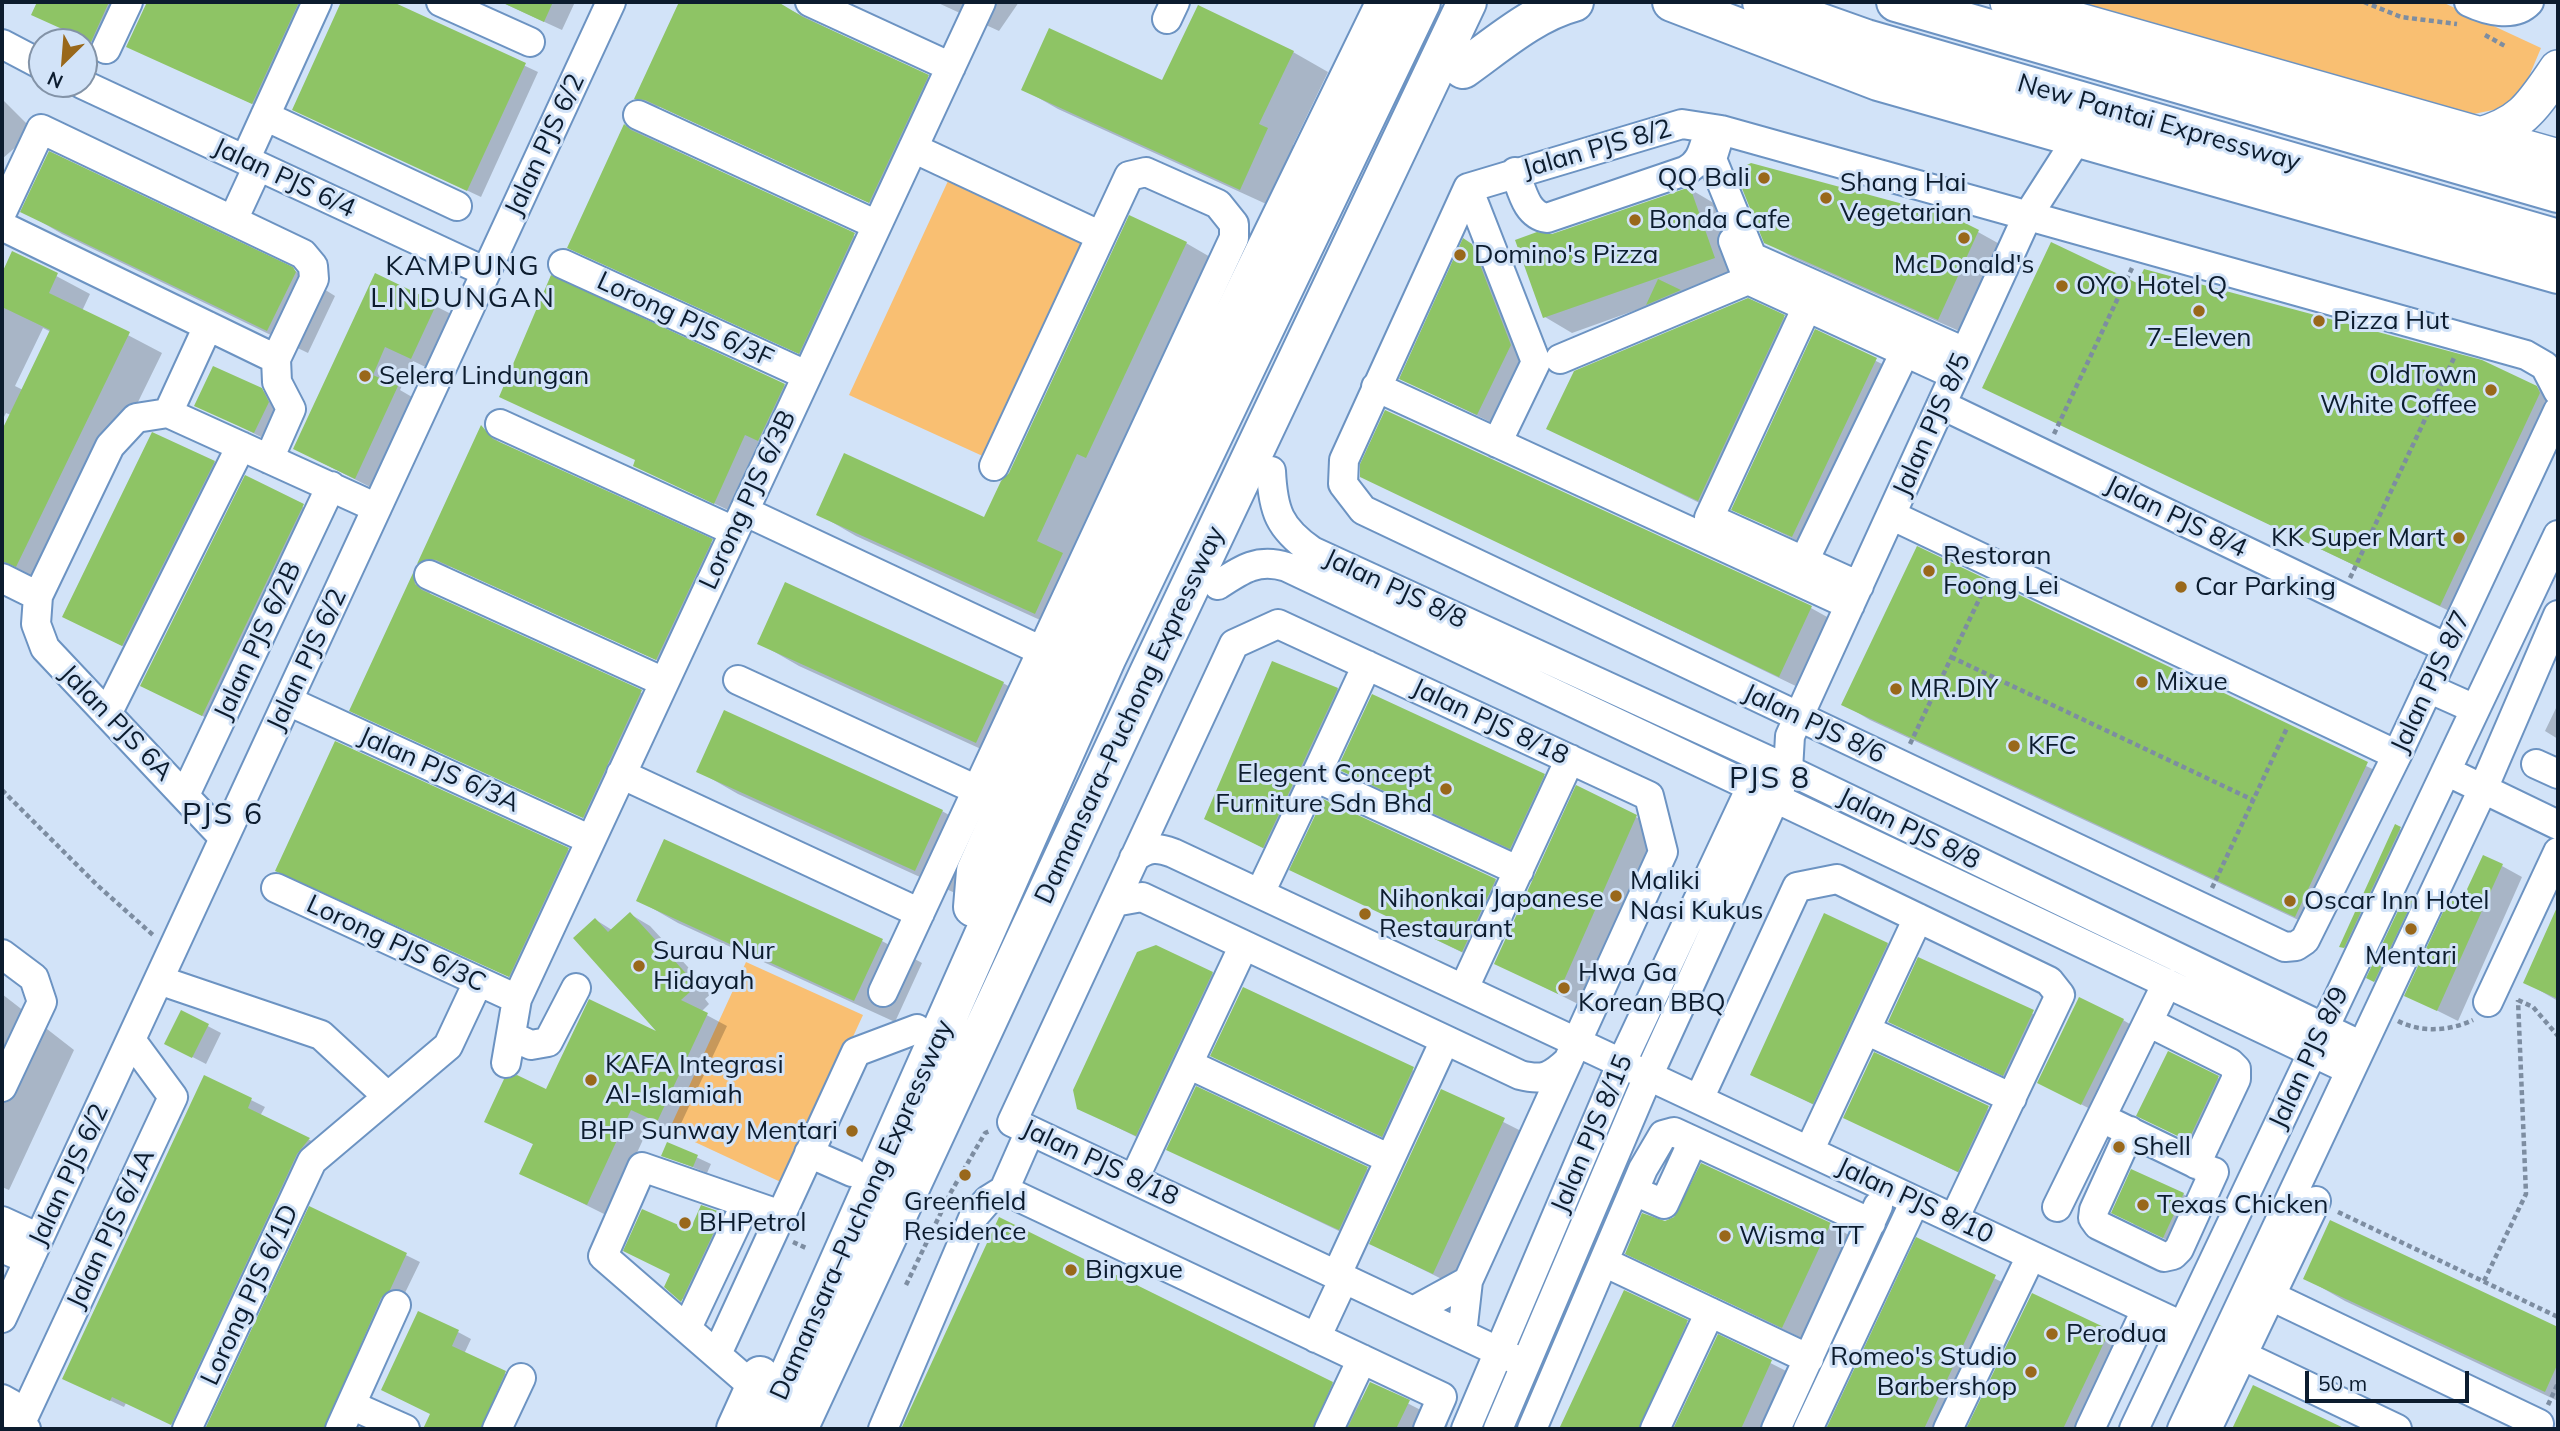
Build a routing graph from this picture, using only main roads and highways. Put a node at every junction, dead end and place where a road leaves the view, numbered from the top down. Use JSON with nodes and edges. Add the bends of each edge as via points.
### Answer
{"nodes":[{"id":1,"x":1370,"y":2,"type":"edge"},
{"id":2,"x":1386,"y":2,"type":"edge"},
{"id":3,"x":1421,"y":2,"type":"edge"},
{"id":4,"x":1494,"y":2,"type":"edge"},
{"id":5,"x":1574,"y":2,"type":"edge"},
{"id":6,"x":1672,"y":2,"type":"edge"},
{"id":7,"x":1762,"y":2,"type":"edge"},
{"id":8,"x":1896,"y":2,"type":"edge"},
{"id":9,"x":2009,"y":2,"type":"edge"},
{"id":10,"x":1471,"y":27,"type":"edge"},
{"id":11,"x":1357,"y":56,"type":"junction"},
{"id":12,"x":2558,"y":69,"type":"edge"},
{"id":13,"x":2558,"y":76,"type":"edge"},
{"id":14,"x":2558,"y":106,"type":"edge"},
{"id":15,"x":2477,"y":137,"type":"junction"},
{"id":16,"x":2558,"y":158,"type":"edge"},
{"id":17,"x":2558,"y":193,"type":"edge"},
{"id":18,"x":2558,"y":239,"type":"edge"},
{"id":19,"x":2558,"y":274,"type":"edge"},
{"id":20,"x":1042,"y":800,"type":"junction"},
{"id":21,"x":973,"y":907,"type":"junction"},
{"id":22,"x":838,"y":1345,"type":"junction"},
{"id":23,"x":736,"y":1429,"type":"edge"},
{"id":24,"x":765,"y":1429,"type":"edge"},
{"id":25,"x":798,"y":1429,"type":"edge"},
{"id":26,"x":815,"y":1429,"type":"edge"},
{"id":27,"x":826,"y":1429,"type":"edge"}],
"edges":[{"from":1,"to":11,"type":"highway"},
{"from":2,"to":11,"type":"highway"},
{"from":3,"to":20,"type":"highway","name":"Damansara–Puchong Expressway"},
{"from":4,"to":10,"type":"highway"},
{"from":5,"to":10,"type":"highway","via":[[1530,22]]},
{"from":6,"to":19,"type":"highway","via":[[1878,81]]},
{"from":7,"to":18,"type":"highway","name":"New Pantai Expressway","via":[[1866,38]]},
{"from":8,"to":17,"type":"highway","name":"New Pantai Expressway"},
{"from":9,"to":15,"type":"main road"},
{"from":10,"to":22,"type":"highway","name":"Damansara–Puchong Expressway","via":[[1149,673]]},
{"from":10,"to":27,"type":"highway","via":[[1271,471],[1046,944]]},
{"from":11,"to":21,"type":"highway","via":[[1104,582],[976,871]]},
{"from":12,"to":15,"type":"main road","via":[[2529,111],[2499,131]]},
{"from":13,"to":14,"type":"main road","via":[[2554,86]]},
{"from":15,"to":16,"type":"main road"},
{"from":20,"to":21,"type":"highway"},
{"from":20,"to":24,"type":"highway","name":"Damansara–Puchong Expressway"},
{"from":21,"to":23,"type":"highway"},
{"from":22,"to":25,"type":"highway","name":"Damansara–Puchong Expressway"},
{"from":22,"to":26,"type":"highway"}]}
